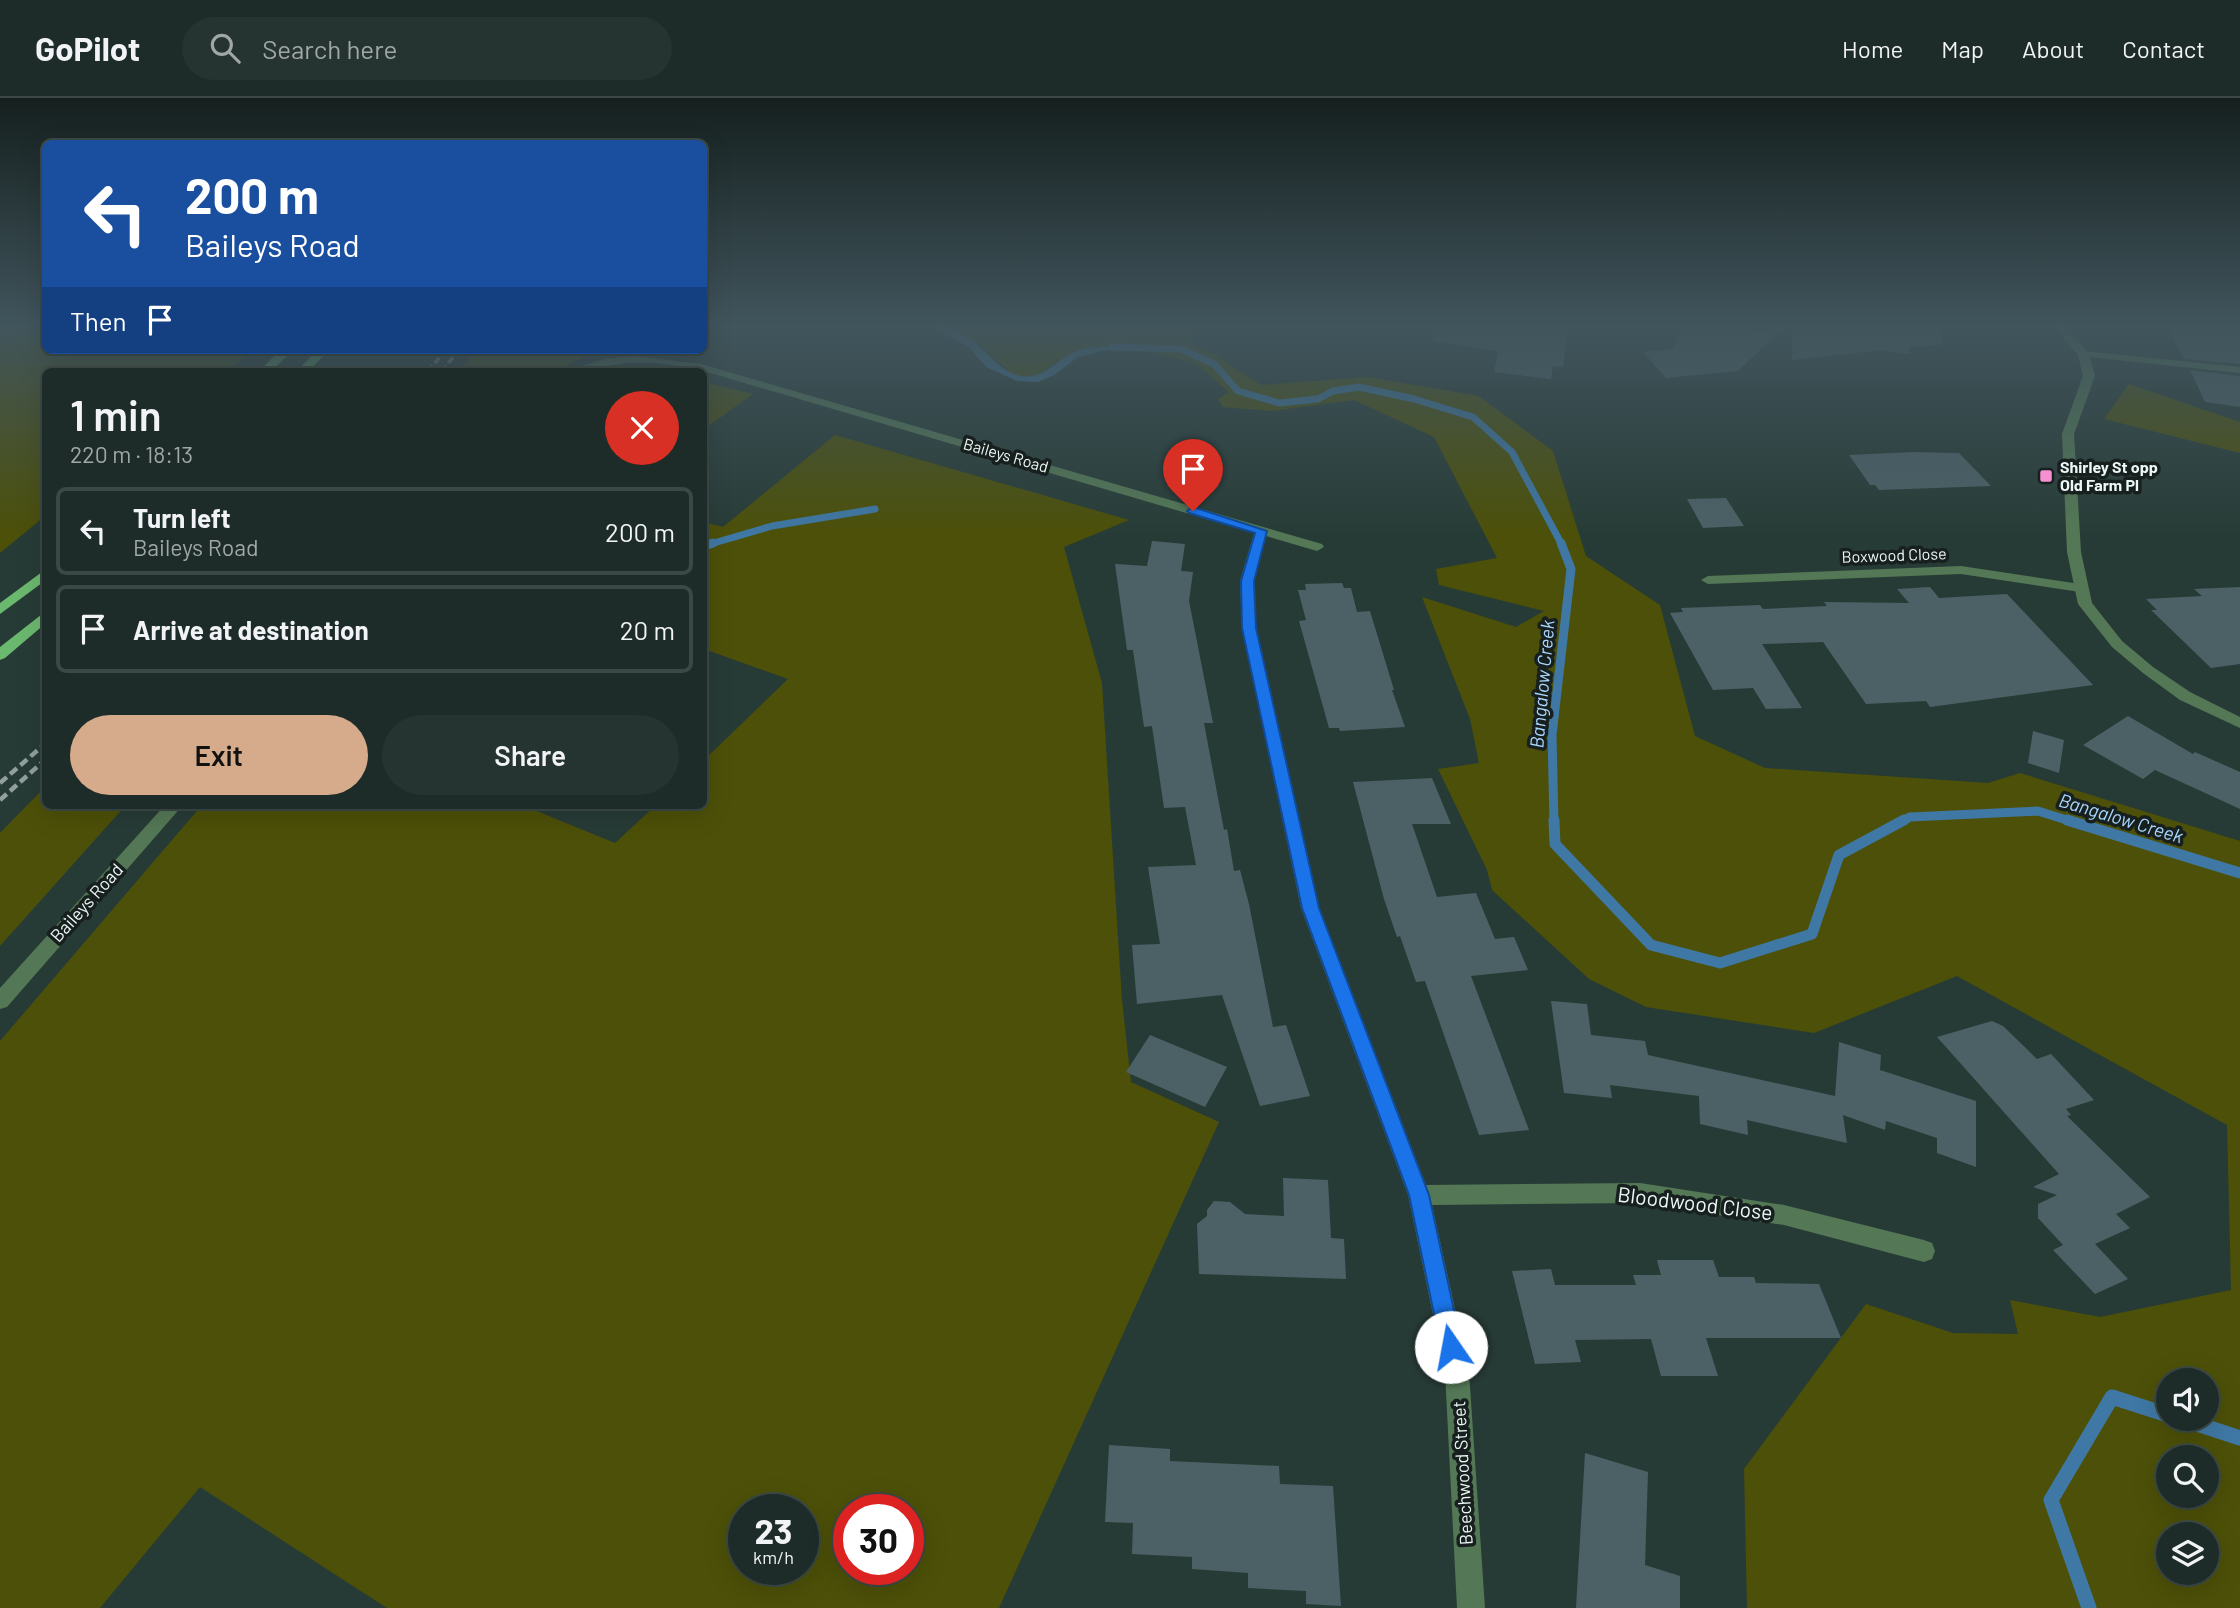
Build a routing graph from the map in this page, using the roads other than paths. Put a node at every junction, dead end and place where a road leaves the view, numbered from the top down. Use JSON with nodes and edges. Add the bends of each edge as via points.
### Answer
{"nodes":[{"id":1,"x":794,"y":394,"type":"edge"},
{"id":2,"x":2082,"y":394,"type":"edge"},
{"id":3,"x":1261,"y":531,"type":"junction"},
{"id":4,"x":1317,"y":547,"type":"dead end"},
{"id":5,"x":42,"y":576,"type":"edge"},
{"id":6,"x":1708,"y":580,"type":"dead end"},
{"id":7,"x":2080,"y":588,"type":"junction"},
{"id":8,"x":0,"y":610,"type":"edge"},
{"id":9,"x":42,"y":618,"type":"edge"},
{"id":10,"x":0,"y":655,"type":"edge"},
{"id":11,"x":2240,"y":723,"type":"edge"},
{"id":12,"x":171,"y":809,"type":"edge"},
{"id":13,"x":0,"y":1001,"type":"edge"},
{"id":14,"x":1419,"y":1195,"type":"junction"},
{"id":15,"x":1924,"y":1251,"type":"dead end"},
{"id":16,"x":1471,"y":1608,"type":"edge"}],
"edges":[{"from":1,"to":3,"type":"street","name":"Baileys Road"},
{"from":2,"to":7,"type":"street","via":[[2068,434]]},
{"from":3,"to":4,"type":"street","name":"Baileys Road"},
{"from":3,"to":14,"type":"street","name":"Beechwood Street","via":[[1247,581],[1249,628],[1311,908]]},
{"from":5,"to":8,"type":"main road"},
{"from":6,"to":7,"type":"street","name":"Boxwood Close","via":[[1961,570]]},
{"from":7,"to":11,"type":"street","via":[[2085,604],[2102,626],[2148,670],[2185,696]]},
{"from":9,"to":10,"type":"main road"},
{"from":12,"to":13,"type":"street","name":"Baileys Road"},
{"from":14,"to":15,"type":"street","name":"Bloodwood Close","via":[[1640,1193],[1784,1215]]},
{"from":14,"to":16,"type":"street","name":"Beechwood Street","via":[[1457,1372]]}]}
